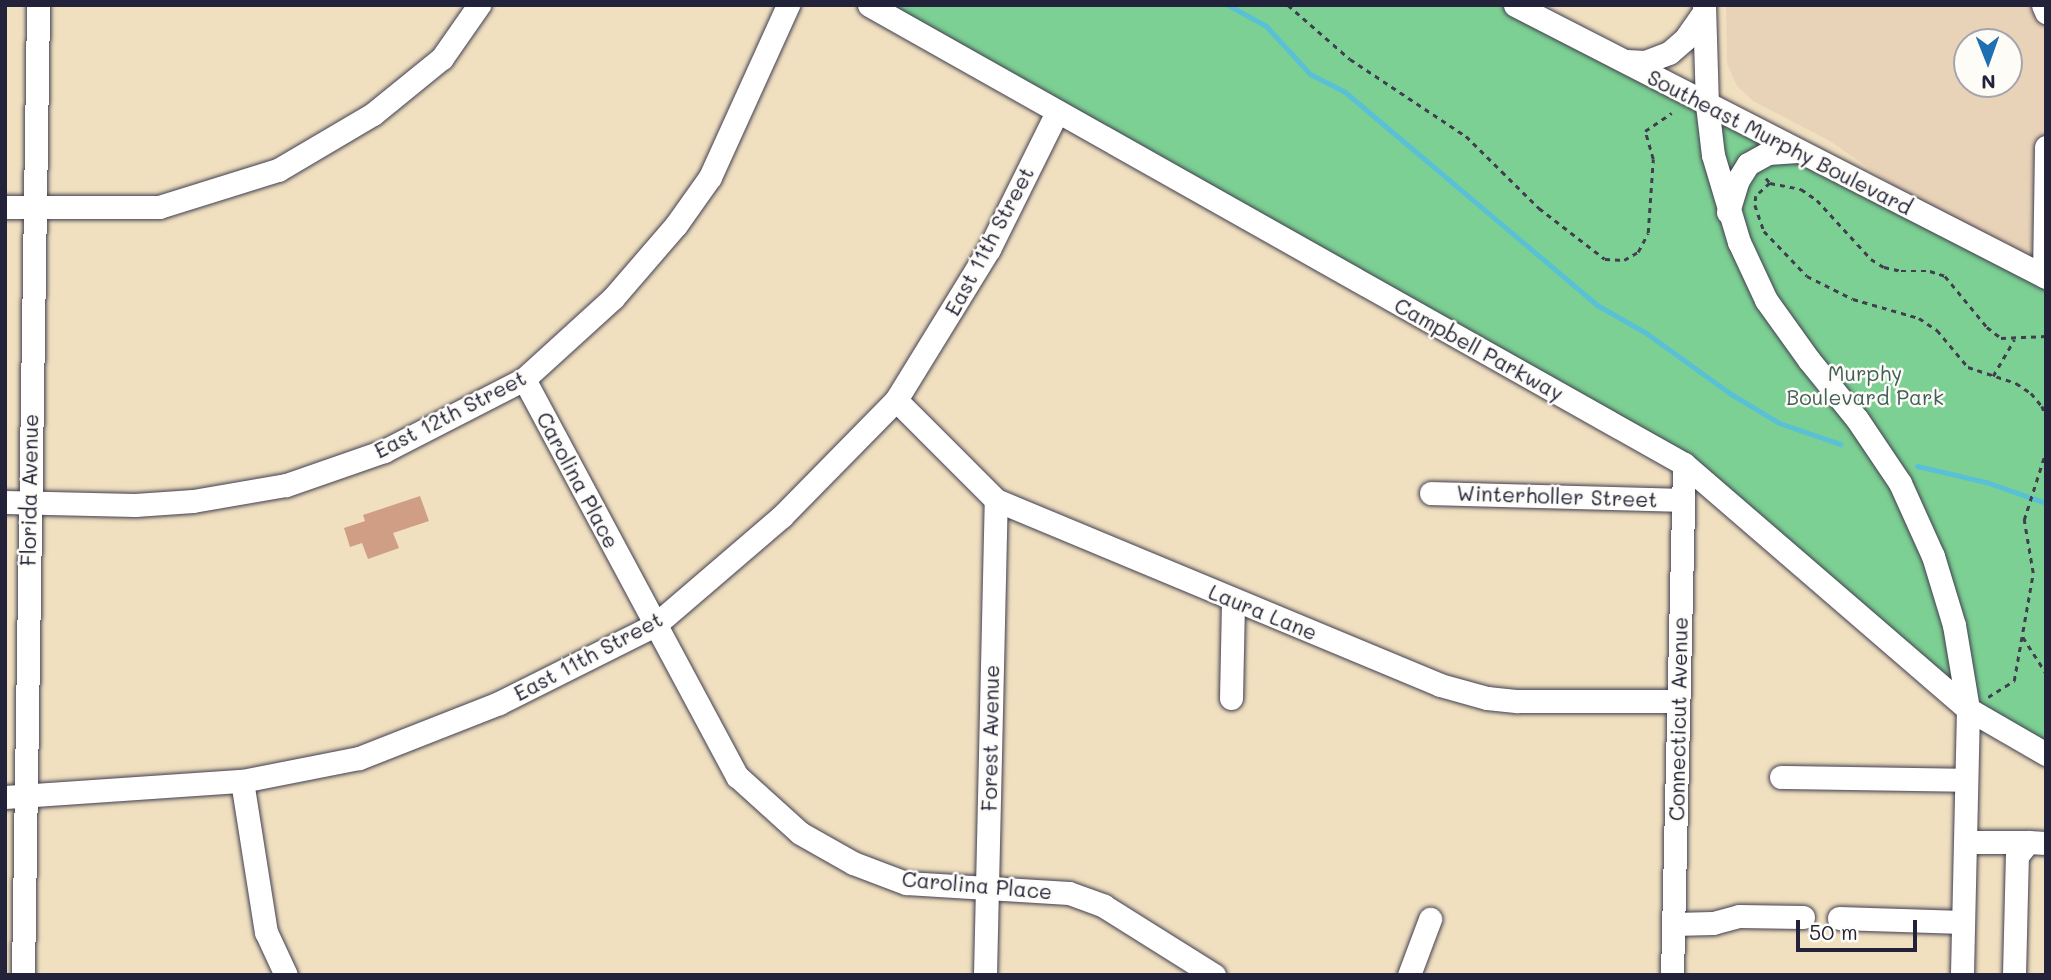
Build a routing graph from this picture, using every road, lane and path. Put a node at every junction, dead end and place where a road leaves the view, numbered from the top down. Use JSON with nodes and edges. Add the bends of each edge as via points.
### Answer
{"nodes":[{"id":1,"x":38,"y":5,"type":"edge"},
{"id":2,"x":480,"y":5,"type":"edge"},
{"id":3,"x":788,"y":5,"type":"edge"},
{"id":4,"x":869,"y":5,"type":"edge"},
{"id":5,"x":1288,"y":5,"type":"edge"},
{"id":6,"x":1515,"y":5,"type":"edge"},
{"id":7,"x":2043,"y":5,"type":"edge"},
{"id":8,"x":1704,"y":9,"type":"edge"},
{"id":9,"x":2046,"y":12,"type":"edge"},
{"id":10,"x":1620,"y":60,"type":"junction"},
{"id":11,"x":1707,"y":106,"type":"junction"},
{"id":12,"x":1057,"y":112,"type":"junction"},
{"id":13,"x":1672,"y":113,"type":"dead end"},
{"id":14,"x":2046,"y":147,"type":"edge"},
{"id":15,"x":1797,"y":151,"type":"junction"},
{"id":16,"x":1764,"y":175,"type":"dead end"},
{"id":17,"x":1770,"y":183,"type":"junction"},
{"id":18,"x":5,"y":207,"type":"edge"},
{"id":19,"x":34,"y":208,"type":"junction"},
{"id":20,"x":1728,"y":212,"type":"junction"},
{"id":21,"x":2045,"y":276,"type":"edge"},
{"id":22,"x":2046,"y":335,"type":"edge"},
{"id":23,"x":2014,"y":340,"type":"junction"},
{"id":24,"x":1993,"y":376,"type":"junction"},
{"id":25,"x":524,"y":379,"type":"junction"},
{"id":26,"x":896,"y":400,"type":"junction"},
{"id":27,"x":2046,"y":416,"type":"edge"},
{"id":28,"x":2046,"y":451,"type":"edge"},
{"id":29,"x":1684,"y":464,"type":"junction"},
{"id":30,"x":1431,"y":493,"type":"dead end"},
{"id":31,"x":996,"y":500,"type":"junction"},
{"id":32,"x":1683,"y":500,"type":"junction"},
{"id":33,"x":5,"y":502,"type":"edge"},
{"id":34,"x":29,"y":502,"type":"junction"},
{"id":35,"x":1233,"y":601,"type":"junction"},
{"id":36,"x":655,"y":625,"type":"junction"},
{"id":37,"x":2022,"y":635,"type":"junction"},
{"id":38,"x":2046,"y":673,"type":"edge"},
{"id":39,"x":1231,"y":698,"type":"dead end"},
{"id":40,"x":1678,"y":701,"type":"junction"},
{"id":41,"x":1968,"y":709,"type":"junction"},
{"id":42,"x":2046,"y":754,"type":"edge"},
{"id":43,"x":1781,"y":777,"type":"dead end"},
{"id":44,"x":1966,"y":780,"type":"junction"},
{"id":45,"x":242,"y":781,"type":"junction"},
{"id":46,"x":14,"y":797,"type":"edge"},
{"id":47,"x":1965,"y":842,"type":"junction"},
{"id":48,"x":2037,"y":842,"type":"edge"},
{"id":49,"x":986,"y":890,"type":"junction"},
{"id":50,"x":1803,"y":917,"type":"dead end"},
{"id":51,"x":1839,"y":918,"type":"dead end"},
{"id":52,"x":1430,"y":919,"type":"dead end"},
{"id":53,"x":1963,"y":922,"type":"junction"},
{"id":54,"x":1673,"y":924,"type":"junction"},
{"id":55,"x":23,"y":975,"type":"edge"},
{"id":56,"x":286,"y":975,"type":"edge"},
{"id":57,"x":985,"y":975,"type":"edge"},
{"id":58,"x":1214,"y":975,"type":"edge"},
{"id":59,"x":1409,"y":975,"type":"edge"},
{"id":60,"x":1672,"y":975,"type":"edge"},
{"id":61,"x":1962,"y":975,"type":"edge"},
{"id":62,"x":2014,"y":975,"type":"edge"}],
"edges":[{"from":1,"to":19,"type":"street","name":"Florida Avenue"},
{"from":2,"to":19,"type":"street","via":[[442,58],[373,114],[278,170],[159,207]]},
{"from":3,"to":25,"type":"street","name":"East 12th Street","via":[[710,177],[613,298]]},
{"from":4,"to":12,"type":"street","name":"Campbell Parkway"},
{"from":5,"to":13,"type":"path","via":[[1350,59],[1466,136],[1539,208],[1605,259],[1624,260],[1638,251],[1648,233],[1653,159],[1646,131]]},
{"from":6,"to":10,"type":"street","name":"Southeast Murphy Boulevard"},
{"from":7,"to":9,"type":"street"},
{"from":8,"to":10,"type":"street","via":[[1685,39],[1665,55],[1645,62]]},
{"from":8,"to":11,"type":"street"},
{"from":10,"to":11,"type":"street","name":"Southeast Murphy Boulevard"},
{"from":11,"to":15,"type":"street","name":"Southeast Murphy Boulevard"},
{"from":11,"to":20,"type":"street","via":[[1713,155]]},
{"from":12,"to":26,"type":"street","name":"East 11th Street","via":[[989,249]]},
{"from":12,"to":29,"type":"street","name":"Campbell Parkway"},
{"from":14,"to":21,"type":"street"},
{"from":15,"to":20,"type":"street","via":[[1768,153],[1748,164]]},
{"from":15,"to":21,"type":"street","name":"Southeast Murphy Boulevard"},
{"from":16,"to":17,"type":"path"},
{"from":17,"to":23,"type":"path","via":[[1801,189],[1817,200],[1871,259],[1884,267],[1945,276],[1987,327],[2001,338]]},
{"from":17,"to":24,"type":"path","via":[[1756,196],[1764,230],[1807,276],[1853,299],[1919,318],[1937,330],[1968,367]]},
{"from":18,"to":19,"type":"street"},
{"from":19,"to":34,"type":"street","name":"Florida Avenue"},
{"from":20,"to":41,"type":"street","via":[[1766,300],[1900,483],[1933,555],[1954,625]]},
{"from":22,"to":23,"type":"path"},
{"from":23,"to":24,"type":"path"},
{"from":24,"to":27,"type":"path","via":[[2031,393]]},
{"from":25,"to":34,"type":"street","name":"East 12th Street","via":[[384,451],[286,485],[193,501],[135,505]]},
{"from":25,"to":36,"type":"street","name":"Carolina Place"},
{"from":26,"to":31,"type":"street","name":"Laura Lane"},
{"from":26,"to":36,"type":"street","name":"East 11th Street","via":[[782,516]]},
{"from":28,"to":37,"type":"path","via":[[2024,520],[2033,573]]},
{"from":29,"to":32,"type":"street","name":"Connecticut Avenue"},
{"from":29,"to":41,"type":"street","name":"Campbell Parkway"},
{"from":30,"to":32,"type":"street","name":"Winterholler Street"},
{"from":31,"to":35,"type":"street","name":"Laura Lane"},
{"from":31,"to":49,"type":"street","name":"Forest Avenue"},
{"from":32,"to":40,"type":"street","name":"Connecticut Avenue"},
{"from":33,"to":34,"type":"street","name":"East 12th Street"},
{"from":34,"to":46,"type":"street","name":"Florida Avenue"},
{"from":35,"to":39,"type":"street"},
{"from":35,"to":40,"type":"street","name":"Laura Lane","via":[[1440,685],[1487,698]]},
{"from":36,"to":45,"type":"street","name":"East 11th Street","via":[[499,703],[359,758]]},
{"from":36,"to":49,"type":"street","name":"Carolina Place","via":[[737,776],[800,832],[853,863],[906,883]]},
{"from":37,"to":38,"type":"path"},
{"from":37,"to":41,"type":"path","via":[[2014,681]]},
{"from":40,"to":54,"type":"street","name":"Connecticut Avenue"},
{"from":41,"to":42,"type":"street","name":"Campbell Parkway"},
{"from":41,"to":44,"type":"street"},
{"from":43,"to":44,"type":"street"},
{"from":44,"to":47,"type":"street"},
{"from":45,"to":46,"type":"street","name":"East 11th Street"},
{"from":45,"to":56,"type":"street","via":[[266,932]]},
{"from":46,"to":55,"type":"street","name":"Florida Avenue"},
{"from":47,"to":48,"type":"street"},
{"from":47,"to":53,"type":"street"},
{"from":48,"to":62,"type":"street","via":[[2017,856]]},
{"from":49,"to":57,"type":"street","name":"Forest Avenue"},
{"from":49,"to":58,"type":"street","name":"Carolina Place","via":[[1080,897],[1104,906]]},
{"from":50,"to":54,"type":"street","via":[[1740,916],[1713,923]]},
{"from":51,"to":53,"type":"street"},
{"from":52,"to":59,"type":"street"},
{"from":53,"to":61,"type":"street"},
{"from":54,"to":60,"type":"street","name":"Connecticut Avenue"}]}
